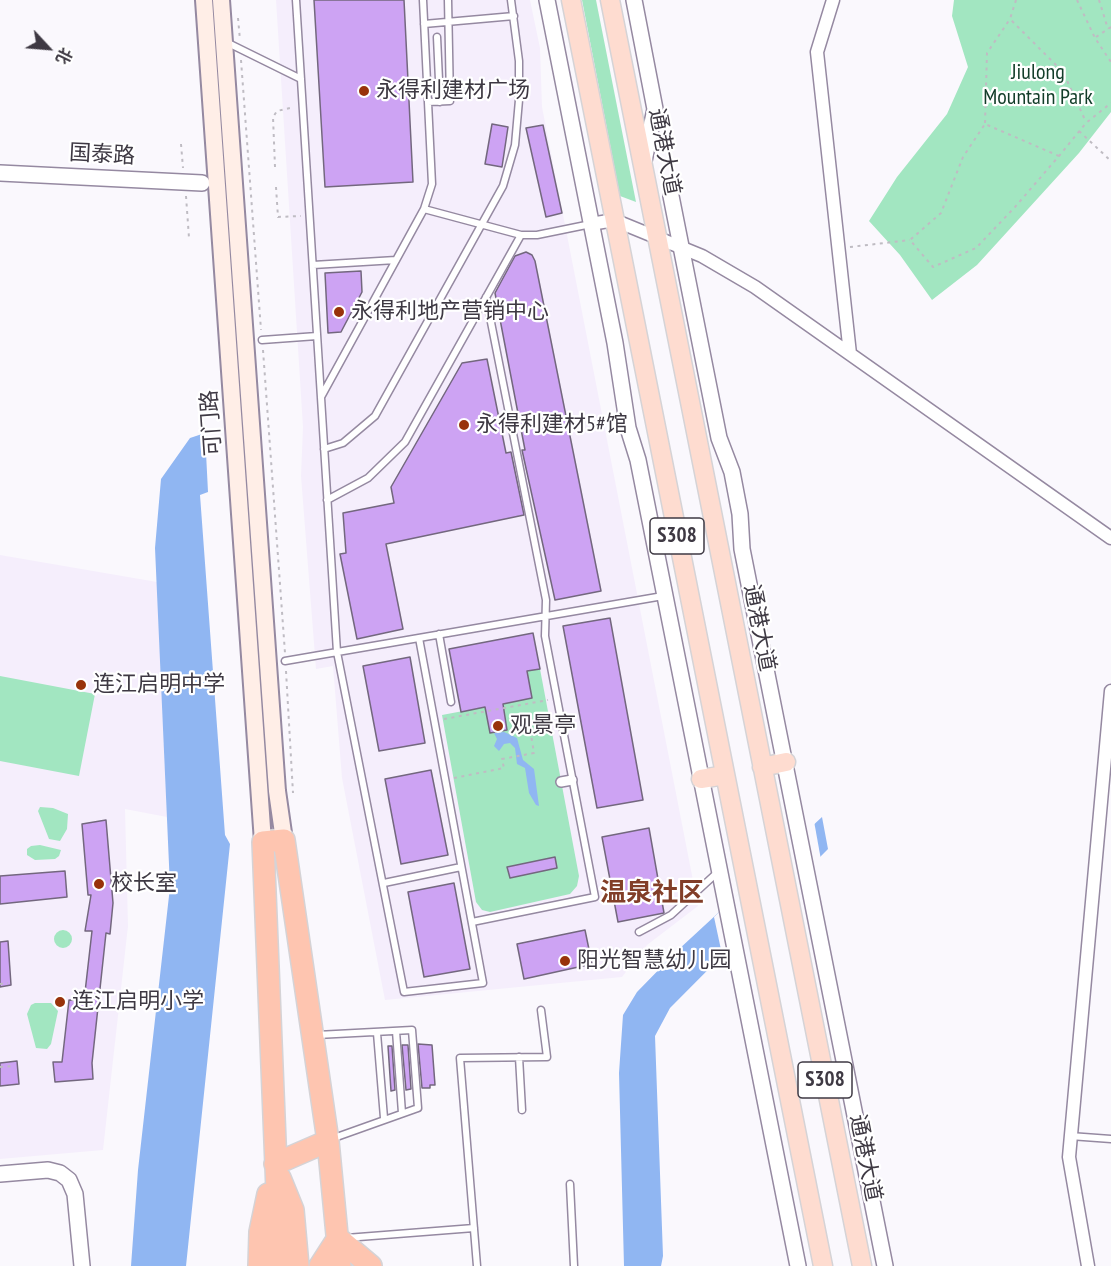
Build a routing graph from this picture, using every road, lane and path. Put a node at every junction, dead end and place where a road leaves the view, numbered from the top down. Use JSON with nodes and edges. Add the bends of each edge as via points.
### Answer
{"nodes":[{"id":1,"x":204,"y":0,"type":"edge"},
{"id":2,"x":221,"y":0,"type":"edge"},
{"id":3,"x":296,"y":0,"type":"edge"},
{"id":4,"x":423,"y":0,"type":"edge"},
{"id":5,"x":448,"y":0,"type":"edge"},
{"id":6,"x":511,"y":0,"type":"edge"},
{"id":7,"x":547,"y":0,"type":"edge"},
{"id":8,"x":571,"y":0,"type":"edge"},
{"id":9,"x":610,"y":0,"type":"edge"},
{"id":10,"x":634,"y":0,"type":"edge"},
{"id":11,"x":833,"y":0,"type":"edge"},
{"id":12,"x":1016,"y":0,"type":"edge"},
{"id":13,"x":1077,"y":0,"type":"edge"},
{"id":14,"x":1099,"y":0,"type":"edge"},
{"id":15,"x":238,"y":10,"type":"dead end"},
{"id":16,"x":514,"y":16,"type":"junction"},
{"id":17,"x":1010,"y":19,"type":"junction"},
{"id":18,"x":448,"y":22,"type":"junction"},
{"id":19,"x":424,"y":24,"type":"junction"},
{"id":20,"x":1110,"y":28,"type":"edge"},
{"id":21,"x":437,"y":37,"type":"dead end"},
{"id":22,"x":1095,"y":38,"type":"junction"},
{"id":23,"x":224,"y":41,"type":"junction"},
{"id":24,"x":240,"y":49,"type":"junction"},
{"id":25,"x":1111,"y":62,"type":"edge"},
{"id":26,"x":301,"y":79,"type":"junction"},
{"id":27,"x":428,"y":102,"type":"junction"},
{"id":28,"x":440,"y":102,"type":"junction"},
{"id":29,"x":1111,"y":103,"type":"edge"},
{"id":30,"x":303,"y":106,"type":"junction"},
{"id":31,"x":1086,"y":123,"type":"junction"},
{"id":32,"x":985,"y":124,"type":"junction"},
{"id":33,"x":1079,"y":130,"type":"junction"},
{"id":34,"x":181,"y":144,"type":"dead end"},
{"id":35,"x":1059,"y":156,"type":"junction"},
{"id":36,"x":1111,"y":161,"type":"edge"},
{"id":37,"x":642,"y":166,"type":"junction"},
{"id":38,"x":275,"y":167,"type":"dead end"},
{"id":39,"x":0,"y":173,"type":"edge"},
{"id":40,"x":184,"y":173,"type":"dead end"},
{"id":41,"x":202,"y":183,"type":"dead end"},
{"id":42,"x":276,"y":187,"type":"dead end"},
{"id":43,"x":185,"y":194,"type":"dead end"},
{"id":44,"x":671,"y":196,"type":"dead end"},
{"id":45,"x":424,"y":209,"type":"junction"},
{"id":46,"x":309,"y":215,"type":"junction"},
{"id":47,"x":614,"y":220,"type":"junction"},
{"id":48,"x":591,"y":224,"type":"junction"},
{"id":49,"x":482,"y":225,"type":"junction"},
{"id":50,"x":521,"y":235,"type":"junction"},
{"id":51,"x":656,"y":237,"type":"junction"},
{"id":52,"x":189,"y":238,"type":"dead end"},
{"id":53,"x":910,"y":240,"type":"junction"},
{"id":54,"x":681,"y":248,"type":"junction"},
{"id":55,"x":838,"y":248,"type":"junction"},
{"id":56,"x":396,"y":260,"type":"junction"},
{"id":57,"x":313,"y":265,"type":"junction"},
{"id":58,"x":486,"y":297,"type":"junction"},
{"id":59,"x":317,"y":336,"type":"junction"},
{"id":60,"x":262,"y":340,"type":"junction"},
{"id":61,"x":850,"y":354,"type":"junction"},
{"id":62,"x":321,"y":397,"type":"junction"},
{"id":63,"x":324,"y":449,"type":"junction"},
{"id":64,"x":327,"y":500,"type":"junction"},
{"id":65,"x":1111,"y":538,"type":"edge"},
{"id":66,"x":665,"y":596,"type":"junction"},
{"id":67,"x":545,"y":617,"type":"junction"},
{"id":68,"x":439,"y":634,"type":"junction"},
{"id":69,"x":419,"y":638,"type":"junction"},
{"id":70,"x":337,"y":652,"type":"junction"},
{"id":71,"x":285,"y":661,"type":"junction"},
{"id":72,"x":1111,"y":691,"type":"edge"},
{"id":73,"x":557,"y":698,"type":"junction"},
{"id":74,"x":451,"y":702,"type":"dead end"},
{"id":75,"x":434,"y":721,"type":"junction"},
{"id":76,"x":563,"y":729,"type":"junction"},
{"id":77,"x":786,"y":762,"type":"junction"},
{"id":78,"x":762,"y":767,"type":"junction"},
{"id":79,"x":725,"y":775,"type":"junction"},
{"id":80,"x":701,"y":779,"type":"junction"},
{"id":81,"x":445,"y":780,"type":"junction"},
{"id":82,"x":572,"y":780,"type":"junction"},
{"id":83,"x":561,"y":782,"type":"dead end"},
{"id":84,"x":292,"y":796,"type":"dead end"},
{"id":85,"x":274,"y":841,"type":"junction"},
{"id":86,"x":461,"y":867,"type":"junction"},
{"id":87,"x":719,"y":870,"type":"junction"},
{"id":88,"x":384,"y":883,"type":"junction"},
{"id":89,"x":472,"y":922,"type":"junction"},
{"id":90,"x":639,"y":932,"type":"dead end"},
{"id":91,"x":8,"y":983,"type":"dead end"},
{"id":92,"x":0,"y":984,"type":"edge"},
{"id":93,"x":541,"y":1010,"type":"dead end"},
{"id":94,"x":396,"y":1031,"type":"junction"},
{"id":95,"x":377,"y":1033,"type":"junction"},
{"id":96,"x":312,"y":1036,"type":"junction"},
{"id":97,"x":519,"y":1057,"type":"junction"},
{"id":98,"x":14,"y":1066,"type":"dead end"},
{"id":99,"x":0,"y":1067,"type":"edge"},
{"id":100,"x":522,"y":1110,"type":"dead end"},
{"id":101,"x":402,"y":1113,"type":"junction"},
{"id":102,"x":384,"y":1118,"type":"junction"},
{"id":103,"x":1070,"y":1136,"type":"junction"},
{"id":104,"x":1111,"y":1139,"type":"edge"},
{"id":105,"x":328,"y":1141,"type":"junction"},
{"id":106,"x":275,"y":1164,"type":"junction"},
{"id":107,"x":0,"y":1174,"type":"edge"},
{"id":108,"x":570,"y":1184,"type":"dead end"},
{"id":109,"x":474,"y":1228,"type":"junction"},
{"id":110,"x":338,"y":1238,"type":"junction"},
{"id":111,"x":82,"y":1266,"type":"edge"},
{"id":112,"x":259,"y":1266,"type":"edge"},
{"id":113,"x":271,"y":1266,"type":"edge"},
{"id":114,"x":280,"y":1266,"type":"edge"},
{"id":115,"x":289,"y":1266,"type":"edge"},
{"id":116,"x":298,"y":1266,"type":"edge"},
{"id":117,"x":320,"y":1266,"type":"edge"},
{"id":118,"x":327,"y":1266,"type":"edge"},
{"id":119,"x":333,"y":1266,"type":"edge"},
{"id":120,"x":340,"y":1266,"type":"edge"},
{"id":121,"x":347,"y":1266,"type":"edge"},
{"id":122,"x":355,"y":1266,"type":"edge"},
{"id":123,"x":363,"y":1266,"type":"edge"},
{"id":124,"x":371,"y":1266,"type":"edge"},
{"id":125,"x":477,"y":1266,"type":"edge"},
{"id":126,"x":574,"y":1266,"type":"edge"},
{"id":127,"x":798,"y":1266,"type":"edge"},
{"id":128,"x":823,"y":1266,"type":"edge"},
{"id":129,"x":862,"y":1266,"type":"edge"},
{"id":130,"x":885,"y":1266,"type":"edge"},
{"id":131,"x":1088,"y":1266,"type":"edge"}],
"edges":[{"from":1,"to":85,"type":"main road","name":"可门路"},
{"from":2,"to":23,"type":"main road","name":"可门路"},
{"from":3,"to":26,"type":"lane"},
{"from":4,"to":19,"type":"lane"},
{"from":5,"to":18,"type":"lane"},
{"from":6,"to":16,"type":"lane"},
{"from":7,"to":48,"type":"street"},
{"from":8,"to":47,"type":"main road","number":"S308"},
{"from":9,"to":37,"type":"main road","name":"通港大道","number":"S308"},
{"from":10,"to":37,"type":"street","via":[[655,109]]},
{"from":11,"to":55,"type":"street","via":[[818,52]]},
{"from":12,"to":17,"type":"path"},
{"from":13,"to":22,"type":"path"},
{"from":14,"to":20,"type":"path"},
{"from":15,"to":24,"type":"path"},
{"from":16,"to":18,"type":"lane"},
{"from":16,"to":49,"type":"lane","via":[[519,61],[515,145],[503,186]]},
{"from":17,"to":31,"type":"path","via":[[1063,72]]},
{"from":17,"to":32,"type":"path","via":[[987,53]]},
{"from":18,"to":19,"type":"lane"},
{"from":18,"to":28,"type":"lane","via":[[450,101]]},
{"from":19,"to":27,"type":"lane"},
{"from":20,"to":22,"type":"path"},
{"from":21,"to":28,"type":"lane"},
{"from":22,"to":25,"type":"path"},
{"from":23,"to":24,"type":"lane"},
{"from":23,"to":85,"type":"main road","name":"可门路","via":[[276,791]]},
{"from":24,"to":26,"type":"lane"},
{"from":24,"to":60,"type":"path"},
{"from":26,"to":30,"type":"lane"},
{"from":27,"to":28,"type":"lane"},
{"from":27,"to":45,"type":"lane","via":[[432,184]]},
{"from":29,"to":31,"type":"path"},
{"from":30,"to":38,"type":"path","via":[[284,108],[273,117]]},
{"from":30,"to":46,"type":"lane"},
{"from":31,"to":33,"type":"path"},
{"from":32,"to":35,"type":"path"},
{"from":32,"to":53,"type":"path","via":[[963,157],[941,213]]},
{"from":33,"to":35,"type":"path"},
{"from":33,"to":36,"type":"path"},
{"from":34,"to":40,"type":"path"},
{"from":35,"to":53,"type":"path","via":[[976,248],[933,267]]},
{"from":37,"to":51,"type":"main road","name":"通港大道","number":"S308"},
{"from":39,"to":41,"type":"street","name":"国泰路"},
{"from":42,"to":46,"type":"path","via":[[278,217]]},
{"from":43,"to":52,"type":"path"},
{"from":44,"to":54,"type":"street"},
{"from":45,"to":49,"type":"lane"},
{"from":45,"to":56,"type":"lane"},
{"from":46,"to":57,"type":"lane"},
{"from":47,"to":48,"type":"street"},
{"from":47,"to":51,"type":"street"},
{"from":47,"to":79,"type":"main road","number":"S308"},
{"from":48,"to":50,"type":"lane"},
{"from":48,"to":66,"type":"street","via":[[628,428]]},
{"from":49,"to":50,"type":"lane"},
{"from":49,"to":63,"type":"lane","via":[[375,416],[343,443]]},
{"from":50,"to":58,"type":"lane"},
{"from":51,"to":54,"type":"street"},
{"from":51,"to":78,"type":"main road","name":"通港大道","number":"S308"},
{"from":53,"to":55,"type":"path"},
{"from":54,"to":61,"type":"street","via":[[755,287]]},
{"from":54,"to":77,"type":"street","via":[[719,438],[732,472],[742,549]]},
{"from":55,"to":61,"type":"street"},
{"from":56,"to":57,"type":"lane"},
{"from":56,"to":62,"type":"lane"},
{"from":57,"to":59,"type":"lane"},
{"from":58,"to":64,"type":"lane","via":[[405,442],[368,478]]},
{"from":58,"to":67,"type":"lane","via":[[546,600]]},
{"from":59,"to":60,"type":"lane"},
{"from":59,"to":62,"type":"lane"},
{"from":60,"to":71,"type":"path"},
{"from":61,"to":65,"type":"street"},
{"from":62,"to":63,"type":"lane"},
{"from":63,"to":64,"type":"lane"},
{"from":64,"to":70,"type":"lane"},
{"from":66,"to":67,"type":"lane"},
{"from":66,"to":80,"type":"street"},
{"from":67,"to":68,"type":"lane"},
{"from":67,"to":73,"type":"lane"},
{"from":68,"to":69,"type":"lane"},
{"from":68,"to":74,"type":"lane"},
{"from":69,"to":70,"type":"lane"},
{"from":69,"to":75,"type":"lane"},
{"from":70,"to":71,"type":"lane"},
{"from":70,"to":88,"type":"lane"},
{"from":71,"to":84,"type":"path"},
{"from":72,"to":103,"type":"street"},
{"from":73,"to":75,"type":"path"},
{"from":73,"to":76,"type":"lane"},
{"from":75,"to":81,"type":"lane"},
{"from":76,"to":81,"type":"path","via":[[531,735],[534,753],[502,759],[504,768]]},
{"from":76,"to":82,"type":"lane"},
{"from":77,"to":78,"type":"main road"},
{"from":77,"to":130,"type":"street"},
{"from":78,"to":129,"type":"main road","name":"通港大道","number":"S308"},
{"from":79,"to":80,"type":"main road"},
{"from":79,"to":128,"type":"main road","number":"S308"},
{"from":80,"to":87,"type":"street"},
{"from":81,"to":86,"type":"lane"},
{"from":82,"to":83,"type":"street"},
{"from":82,"to":89,"type":"lane","via":[[595,897]]},
{"from":85,"to":96,"type":"highway"},
{"from":85,"to":106,"type":"highway"},
{"from":86,"to":88,"type":"lane"},
{"from":86,"to":89,"type":"lane"},
{"from":87,"to":90,"type":"lane","via":[[671,915]]},
{"from":87,"to":127,"type":"street"},
{"from":88,"to":89,"type":"lane","via":[[404,992],[483,983]]},
{"from":91,"to":92,"type":"path"},
{"from":93,"to":97,"type":"lane","via":[[547,1057]]},
{"from":94,"to":95,"type":"lane"},
{"from":94,"to":101,"type":"lane"},
{"from":94,"to":101,"type":"lane","via":[[412,1030],[418,1108]]},
{"from":95,"to":96,"type":"lane"},
{"from":95,"to":102,"type":"lane"},
{"from":96,"to":105,"type":"highway"},
{"from":97,"to":100,"type":"lane"},
{"from":97,"to":109,"type":"lane","via":[[460,1058]]},
{"from":98,"to":99,"type":"path"},
{"from":101,"to":102,"type":"lane"},
{"from":102,"to":105,"type":"lane"},
{"from":103,"to":104,"type":"lane"},
{"from":103,"to":131,"type":"street"},
{"from":105,"to":106,"type":"highway"},
{"from":105,"to":110,"type":"highway"},
{"from":106,"to":112,"type":"highway","via":[[260,1232]]},
{"from":106,"to":113,"type":"highway","via":[[268,1219]]},
{"from":106,"to":114,"type":"highway"},
{"from":106,"to":115,"type":"highway","via":[[285,1212]]},
{"from":106,"to":116,"type":"highway","via":[[293,1210]]},
{"from":107,"to":111,"type":"street","via":[[48,1170],[69,1180],[75,1194]]},
{"from":108,"to":126,"type":"lane"},
{"from":109,"to":110,"type":"lane"},
{"from":109,"to":125,"type":"lane"},
{"from":110,"to":117,"type":"highway"},
{"from":110,"to":118,"type":"highway"},
{"from":110,"to":119,"type":"highway"},
{"from":110,"to":120,"type":"highway"},
{"from":110,"to":121,"type":"highway"},
{"from":110,"to":122,"type":"highway"},
{"from":110,"to":123,"type":"highway"},
{"from":110,"to":124,"type":"highway"}]}
